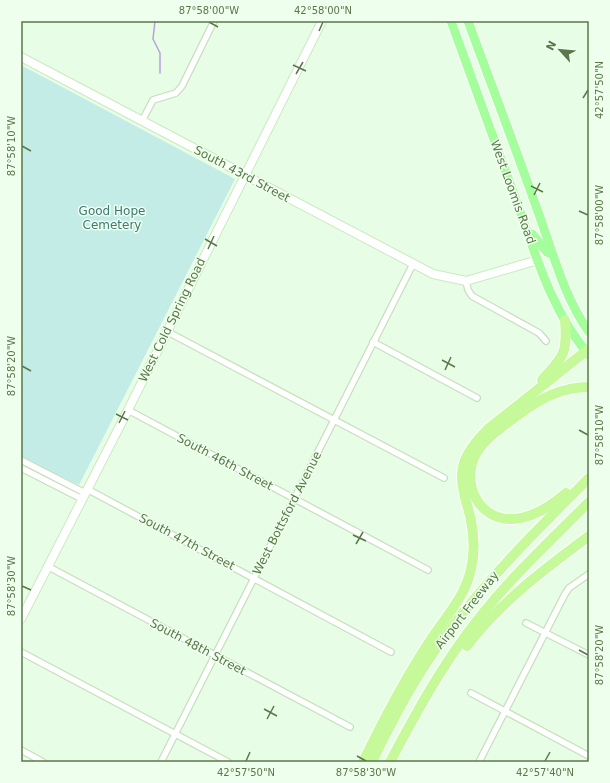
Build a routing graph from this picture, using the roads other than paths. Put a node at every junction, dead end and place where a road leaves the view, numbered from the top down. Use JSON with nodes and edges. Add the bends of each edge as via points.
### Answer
{"nodes":[{"id":1,"x":214,"y":21,"type":"edge"},
{"id":2,"x":322,"y":21,"type":"edge"},
{"id":3,"x":451,"y":21,"type":"edge"},
{"id":4,"x":468,"y":21,"type":"edge"},
{"id":5,"x":480,"y":55,"type":"junction"},
{"id":6,"x":21,"y":57,"type":"edge"},
{"id":7,"x":466,"y":62,"type":"junction"},
{"id":8,"x":142,"y":121,"type":"junction"},
{"id":9,"x":244,"y":174,"type":"junction"},
{"id":10,"x":524,"y":220,"type":"junction"},
{"id":11,"x":551,"y":254,"type":"junction"},
{"id":12,"x":538,"y":260,"type":"junction"},
{"id":13,"x":413,"y":264,"type":"junction"},
{"id":14,"x":466,"y":281,"type":"junction"},
{"id":15,"x":563,"y":286,"type":"junction"},
{"id":16,"x":565,"y":320,"type":"junction"},
{"id":17,"x":166,"y":331,"type":"junction"},
{"id":18,"x":589,"y":332,"type":"edge"},
{"id":19,"x":546,"y":341,"type":"dead end"},
{"id":20,"x":373,"y":342,"type":"junction"},
{"id":21,"x":588,"y":353,"type":"edge"},
{"id":22,"x":589,"y":388,"type":"edge"},
{"id":23,"x":528,"y":395,"type":"junction"},
{"id":24,"x":476,"y":398,"type":"dead end"},
{"id":25,"x":128,"y":410,"type":"junction"},
{"id":26,"x":333,"y":421,"type":"junction"},
{"id":27,"x":21,"y":460,"type":"edge"},
{"id":28,"x":21,"y":468,"type":"edge"},
{"id":29,"x":589,"y":471,"type":"edge"},
{"id":30,"x":444,"y":478,"type":"dead end"},
{"id":31,"x":589,"y":478,"type":"edge"},
{"id":32,"x":85,"y":494,"type":"junction"},
{"id":33,"x":294,"y":499,"type":"junction"},
{"id":34,"x":589,"y":502,"type":"edge"},
{"id":35,"x":589,"y":536,"type":"edge"},
{"id":36,"x":47,"y":566,"type":"junction"},
{"id":37,"x":428,"y":570,"type":"dead end"},
{"id":38,"x":589,"y":574,"type":"edge"},
{"id":39,"x":254,"y":577,"type":"junction"},
{"id":40,"x":21,"y":619,"type":"edge"},
{"id":41,"x":526,"y":623,"type":"dead end"},
{"id":42,"x":545,"y":632,"type":"junction"},
{"id":43,"x":21,"y":652,"type":"edge"},
{"id":44,"x":391,"y":652,"type":"dead end"},
{"id":45,"x":215,"y":655,"type":"junction"},
{"id":46,"x":589,"y":655,"type":"edge"},
{"id":47,"x":471,"y":693,"type":"dead end"},
{"id":48,"x":506,"y":712,"type":"junction"},
{"id":49,"x":414,"y":718,"type":"junction"},
{"id":50,"x":350,"y":727,"type":"dead end"},
{"id":51,"x":175,"y":733,"type":"junction"},
{"id":52,"x":21,"y":750,"type":"edge"},
{"id":53,"x":589,"y":756,"type":"edge"},
{"id":54,"x":43,"y":762,"type":"edge"},
{"id":55,"x":160,"y":762,"type":"edge"},
{"id":56,"x":228,"y":762,"type":"edge"},
{"id":57,"x":363,"y":762,"type":"edge"},
{"id":58,"x":372,"y":762,"type":"edge"},
{"id":59,"x":390,"y":762,"type":"edge"},
{"id":60,"x":479,"y":762,"type":"edge"}],
"edges":[{"from":1,"to":8,"type":"street","via":[[182,86],[176,92],[153,100]]},
{"from":2,"to":9,"type":"street","name":"West Cold Spring Road"},
{"from":3,"to":7,"type":"main road","name":"West Loomis Road"},
{"from":4,"to":5,"type":"main road","name":"West Loomis Road"},
{"from":5,"to":7,"type":"main road"},
{"from":5,"to":11,"type":"main road","name":"West Loomis Road"},
{"from":6,"to":8,"type":"street","name":"South 43rd Street"},
{"from":7,"to":10,"type":"main road","name":"West Loomis Road"},
{"from":8,"to":9,"type":"street","name":"South 43rd Street"},
{"from":9,"to":13,"type":"street","name":"South 43rd Street"},
{"from":9,"to":17,"type":"street","name":"West Cold Spring Road"},
{"from":10,"to":11,"type":"main road","via":[[539,243]]},
{"from":10,"to":12,"type":"main road","name":"West Loomis Road"},
{"from":11,"to":15,"type":"main road","name":"West Loomis Road"},
{"from":12,"to":14,"type":"street","name":"South 43rd Street"},
{"from":12,"to":15,"type":"main road","via":[[547,263]]},
{"from":12,"to":16,"type":"main road","name":"West Loomis Road"},
{"from":13,"to":14,"type":"street","name":"South 43rd Street","via":[[438,275]]},
{"from":13,"to":20,"type":"street","name":"West Bottsford Avenue"},
{"from":14,"to":19,"type":"street","via":[[472,296],[539,333]]},
{"from":15,"to":18,"type":"main road","name":"West Loomis Road"},
{"from":16,"to":21,"type":"main road","name":"West Loomis Road"},
{"from":16,"to":23,"type":"highway","via":[[566,342],[560,360]]},
{"from":17,"to":25,"type":"street","name":"West Cold Spring Road"},
{"from":17,"to":26,"type":"street"},
{"from":20,"to":24,"type":"street"},
{"from":20,"to":26,"type":"street","name":"West Bottsford Avenue"},
{"from":21,"to":23,"type":"highway"},
{"from":22,"to":29,"type":"highway","via":[[563,390],[539,400],[492,435],[474,459],[471,468],[471,487],[475,499],[487,512],[503,518],[517,519],[532,516],[546,508]]},
{"from":23,"to":57,"type":"highway","via":[[478,438],[466,456],[462,483],[473,534],[471,571],[459,599],[411,671]]},
{"from":25,"to":32,"type":"street","name":"West Cold Spring Road"},
{"from":25,"to":33,"type":"street","name":"South 46th Street"},
{"from":26,"to":30,"type":"street"},
{"from":26,"to":33,"type":"street","name":"West Bottsford Avenue"},
{"from":27,"to":32,"type":"street"},
{"from":28,"to":32,"type":"street"},
{"from":31,"to":58,"type":"highway","name":"Airport Freeway","via":[[509,558],[448,632],[408,694]]},
{"from":32,"to":36,"type":"street","name":"West Cold Spring Road"},
{"from":32,"to":39,"type":"street","name":"South 47th Street"},
{"from":33,"to":37,"type":"street","name":"South 46th Street"},
{"from":33,"to":39,"type":"street","name":"West Bottsford Avenue"},
{"from":34,"to":49,"type":"highway","name":"Airport Freeway","via":[[495,599],[444,667]]},
{"from":35,"to":49,"type":"highway","via":[[526,584],[496,611],[461,654],[427,706]]},
{"from":36,"to":40,"type":"street","name":"West Cold Spring Road"},
{"from":36,"to":45,"type":"street","name":"South 48th Street"},
{"from":38,"to":42,"type":"street","via":[[567,591]]},
{"from":39,"to":44,"type":"street","name":"South 47th Street"},
{"from":39,"to":45,"type":"street","name":"West Bottsford Avenue"},
{"from":41,"to":42,"type":"street"},
{"from":42,"to":46,"type":"street"},
{"from":42,"to":48,"type":"street"},
{"from":43,"to":51,"type":"street"},
{"from":45,"to":50,"type":"street","name":"South 48th Street"},
{"from":45,"to":51,"type":"street","name":"West Bottsford Avenue"},
{"from":47,"to":48,"type":"street"},
{"from":48,"to":53,"type":"street"},
{"from":48,"to":60,"type":"street"},
{"from":49,"to":59,"type":"highway","name":"Airport Freeway"},
{"from":51,"to":55,"type":"street","name":"West Bottsford Avenue"},
{"from":51,"to":56,"type":"street"},
{"from":52,"to":54,"type":"street"}]}
